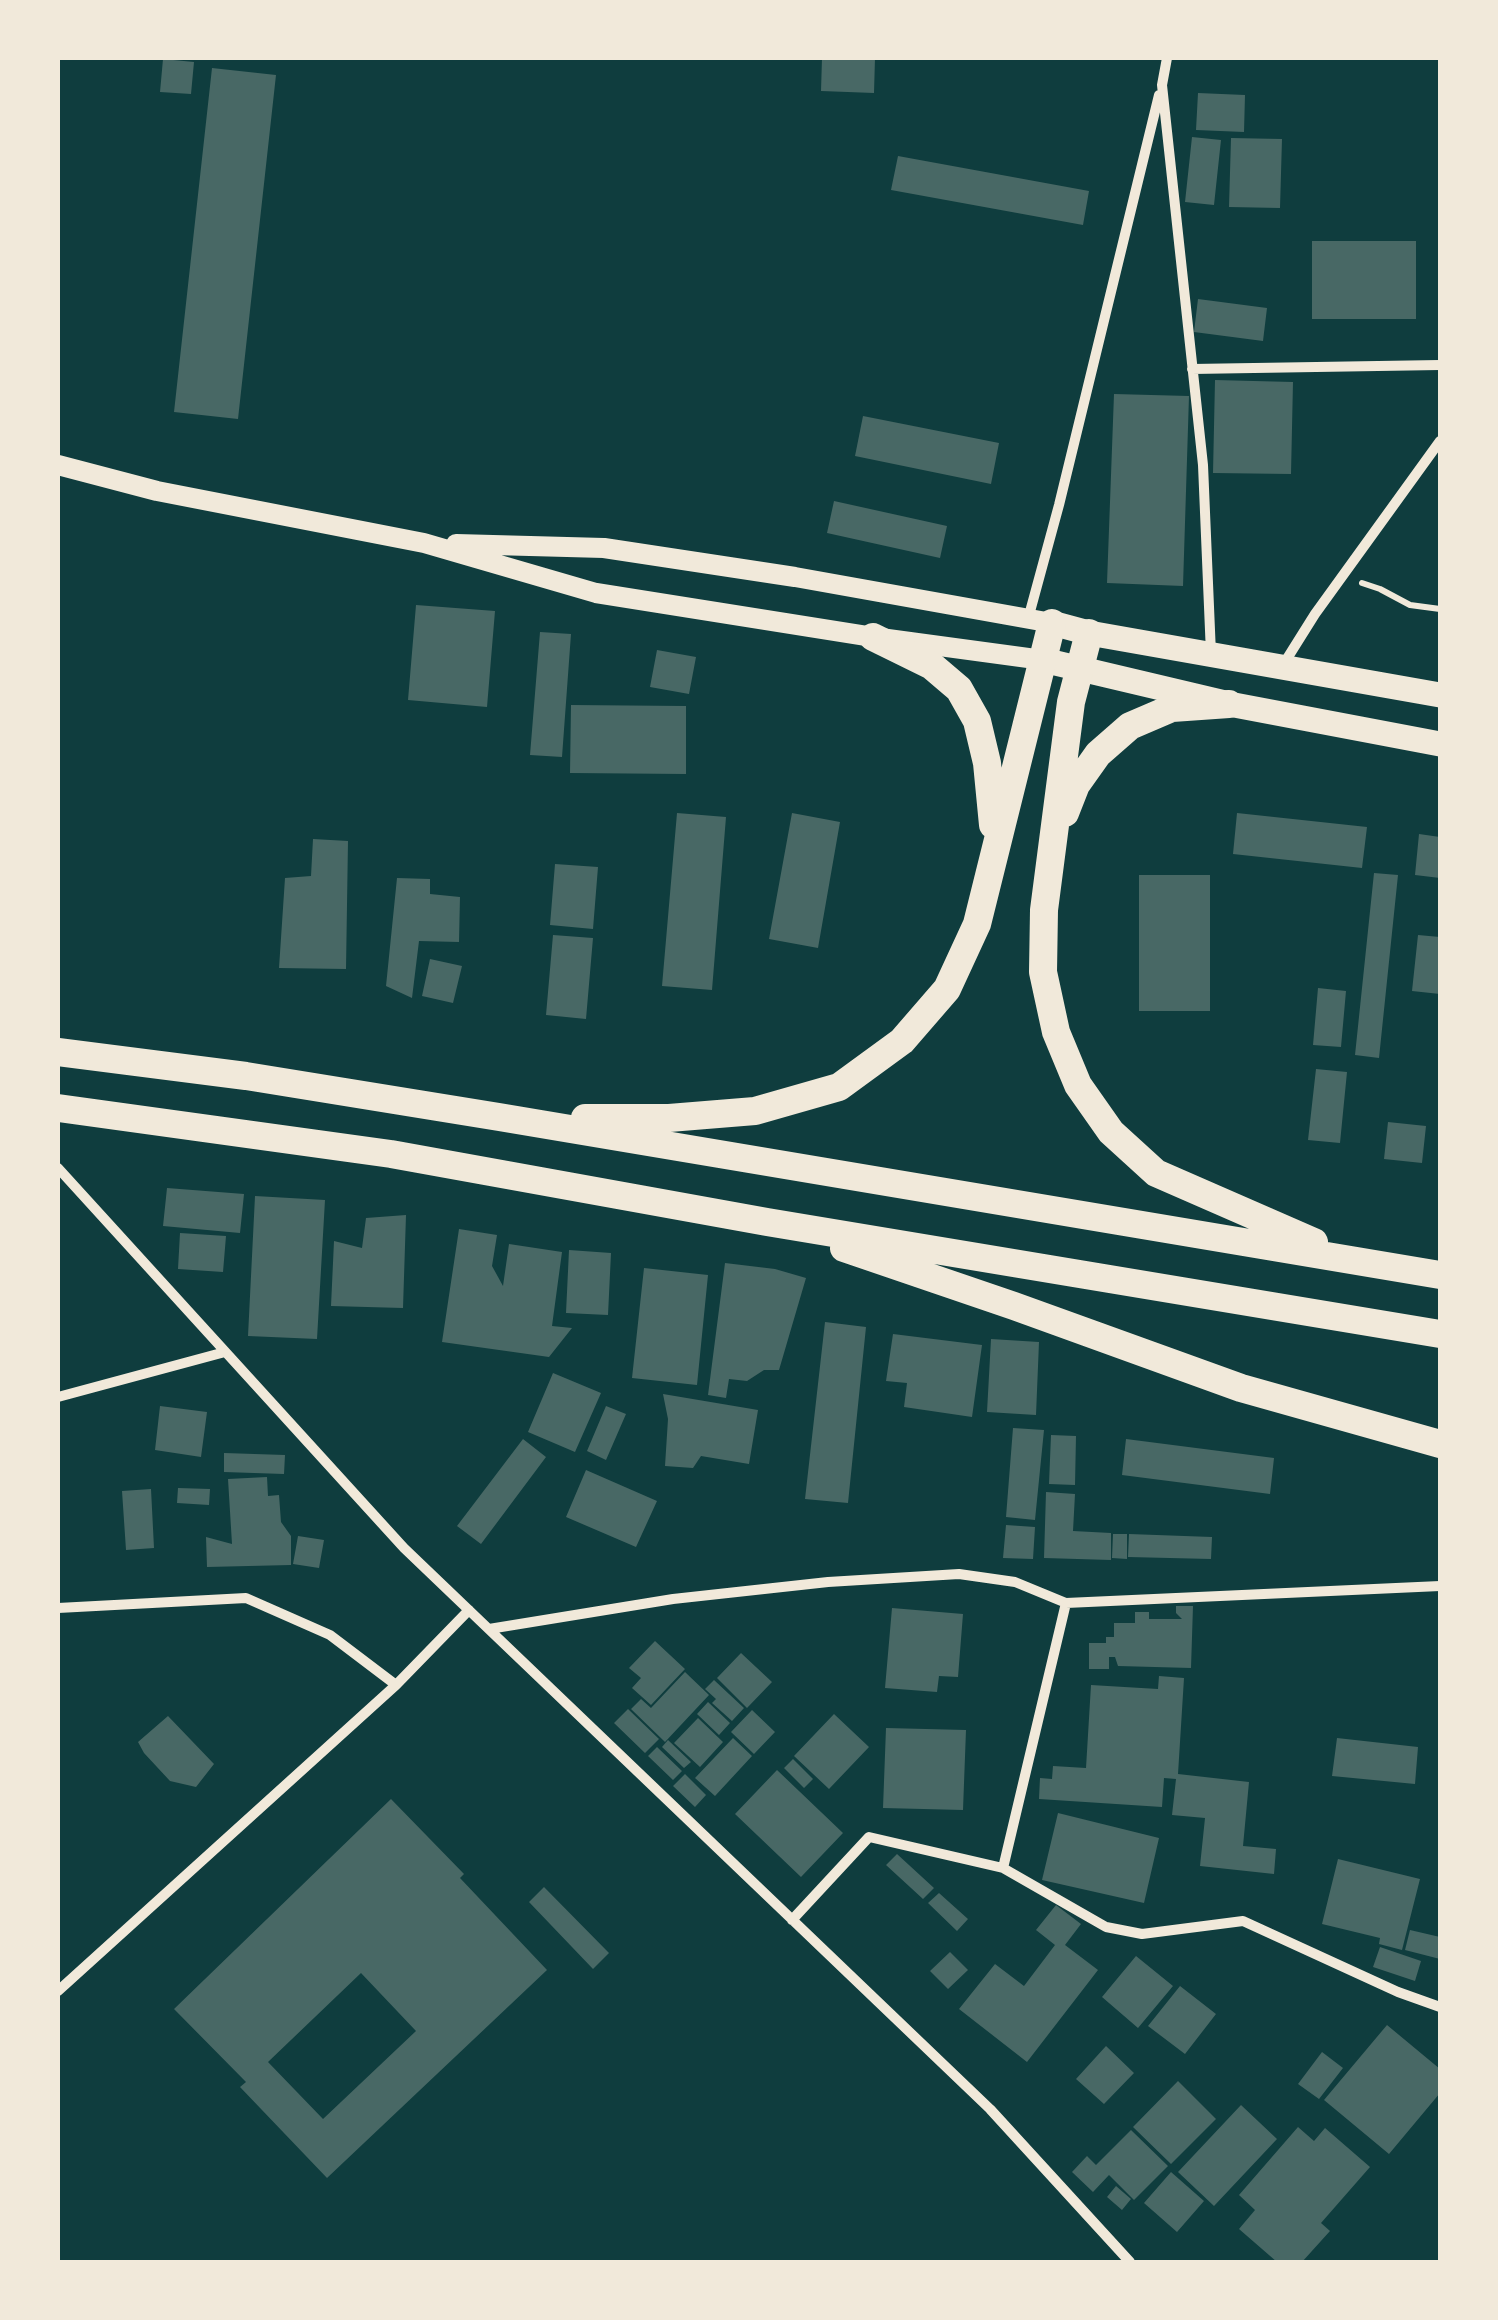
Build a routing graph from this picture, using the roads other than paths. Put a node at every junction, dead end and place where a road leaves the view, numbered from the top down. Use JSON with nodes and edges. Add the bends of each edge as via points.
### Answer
{"nodes":[{"id":1,"x":1166,"y":58,"type":"edge"},
{"id":2,"x":1162,"y":85,"type":"junction"},
{"id":3,"x":1440,"y":365,"type":"edge"},
{"id":4,"x":1192,"y":369,"type":"junction"},
{"id":5,"x":1440,"y":441,"type":"edge"},
{"id":6,"x":58,"y":465,"type":"edge"},
{"id":7,"x":424,"y":542,"type":"junction"},
{"id":8,"x":1040,"y":621,"type":"junction"},
{"id":9,"x":1089,"y":632,"type":"junction"},
{"id":10,"x":873,"y":637,"type":"junction"},
{"id":11,"x":1211,"y":654,"type":"junction"},
{"id":12,"x":1043,"y":660,"type":"junction"},
{"id":13,"x":1283,"y":666,"type":"junction"},
{"id":14,"x":1078,"y":669,"type":"junction"},
{"id":15,"x":1440,"y":695,"type":"edge"},
{"id":16,"x":1229,"y":704,"type":"junction"},
{"id":17,"x":1440,"y":744,"type":"edge"},
{"id":18,"x":996,"y":846,"type":"junction"},
{"id":19,"x":1051,"y":846,"type":"junction"},
{"id":20,"x":58,"y":1052,"type":"edge"},
{"id":21,"x":58,"y":1108,"type":"edge"},
{"id":22,"x":498,"y":1116,"type":"junction"},
{"id":23,"x":58,"y":1168,"type":"edge"},
{"id":24,"x":767,"y":1222,"type":"junction"},
{"id":25,"x":1357,"y":1261,"type":"junction"},
{"id":26,"x":1440,"y":1274,"type":"edge"},
{"id":27,"x":1440,"y":1334,"type":"edge"},
{"id":28,"x":225,"y":1352,"type":"junction"},
{"id":29,"x":58,"y":1396,"type":"edge"},
{"id":30,"x":1440,"y":1444,"type":"edge"},
{"id":31,"x":1440,"y":1586,"type":"edge"},
{"id":32,"x":1066,"y":1603,"type":"junction"},
{"id":33,"x":58,"y":1608,"type":"edge"},
{"id":34,"x":469,"y":1610,"type":"junction"},
{"id":35,"x":489,"y":1629,"type":"junction"},
{"id":36,"x":396,"y":1684,"type":"junction"},
{"id":37,"x":1004,"y":1868,"type":"junction"},
{"id":38,"x":792,"y":1920,"type":"junction"},
{"id":39,"x":58,"y":1989,"type":"edge"},
{"id":40,"x":1440,"y":2007,"type":"edge"},
{"id":41,"x":1130,"y":2262,"type":"edge"}],
"edges":[{"from":1,"to":2,"type":"street"},
{"from":2,"to":4,"type":"street"},
{"from":2,"to":8,"type":"street","via":[[1059,505]]},
{"from":3,"to":4,"type":"street"},
{"from":4,"to":11,"type":"street"},
{"from":5,"to":13,"type":"street"},
{"from":6,"to":7,"type":"main road","via":[[157,491]]},
{"from":7,"to":8,"type":"main road","via":[[604,548]]},
{"from":7,"to":10,"type":"main road","via":[[596,593]]},
{"from":8,"to":9,"type":"main road"},
{"from":8,"to":12,"type":"highway"},
{"from":9,"to":11,"type":"main road"},
{"from":9,"to":14,"type":"highway"},
{"from":10,"to":12,"type":"main road"},
{"from":10,"to":18,"type":"highway","via":[[932,666],[959,689],[977,721]]},
{"from":11,"to":13,"type":"main road"},
{"from":12,"to":14,"type":"main road"},
{"from":12,"to":18,"type":"highway"},
{"from":13,"to":15,"type":"main road"},
{"from":14,"to":16,"type":"main road"},
{"from":14,"to":19,"type":"highway"},
{"from":16,"to":17,"type":"main road"},
{"from":16,"to":19,"type":"highway","via":[[1172,708],[1130,726],[1076,784]]},
{"from":18,"to":22,"type":"highway","via":[[977,924],[947,989],[902,1041],[839,1088],[754,1110],[669,1118]]},
{"from":19,"to":25,"type":"highway","via":[[1043,972],[1056,1032],[1078,1085],[1111,1132],[1156,1172]]},
{"from":20,"to":22,"type":"highway"},
{"from":21,"to":24,"type":"highway","via":[[391,1154]]},
{"from":22,"to":25,"type":"highway"},
{"from":23,"to":28,"type":"street"},
{"from":24,"to":27,"type":"highway"},
{"from":24,"to":30,"type":"highway","via":[[1240,1388]]},
{"from":25,"to":26,"type":"highway"},
{"from":28,"to":29,"type":"street"},
{"from":28,"to":34,"type":"street"},
{"from":31,"to":32,"type":"street"},
{"from":32,"to":35,"type":"street","via":[[1015,1582],[959,1574],[673,1600]]},
{"from":32,"to":37,"type":"street"},
{"from":33,"to":36,"type":"street","via":[[246,1598],[334,1637]]},
{"from":34,"to":35,"type":"street"},
{"from":34,"to":36,"type":"street"},
{"from":35,"to":38,"type":"street"},
{"from":36,"to":39,"type":"street"},
{"from":37,"to":38,"type":"street","via":[[869,1837]]},
{"from":37,"to":40,"type":"street","via":[[1106,1926],[1142,1934],[1243,1921]]},
{"from":38,"to":41,"type":"street","via":[[990,2109]]}]}
